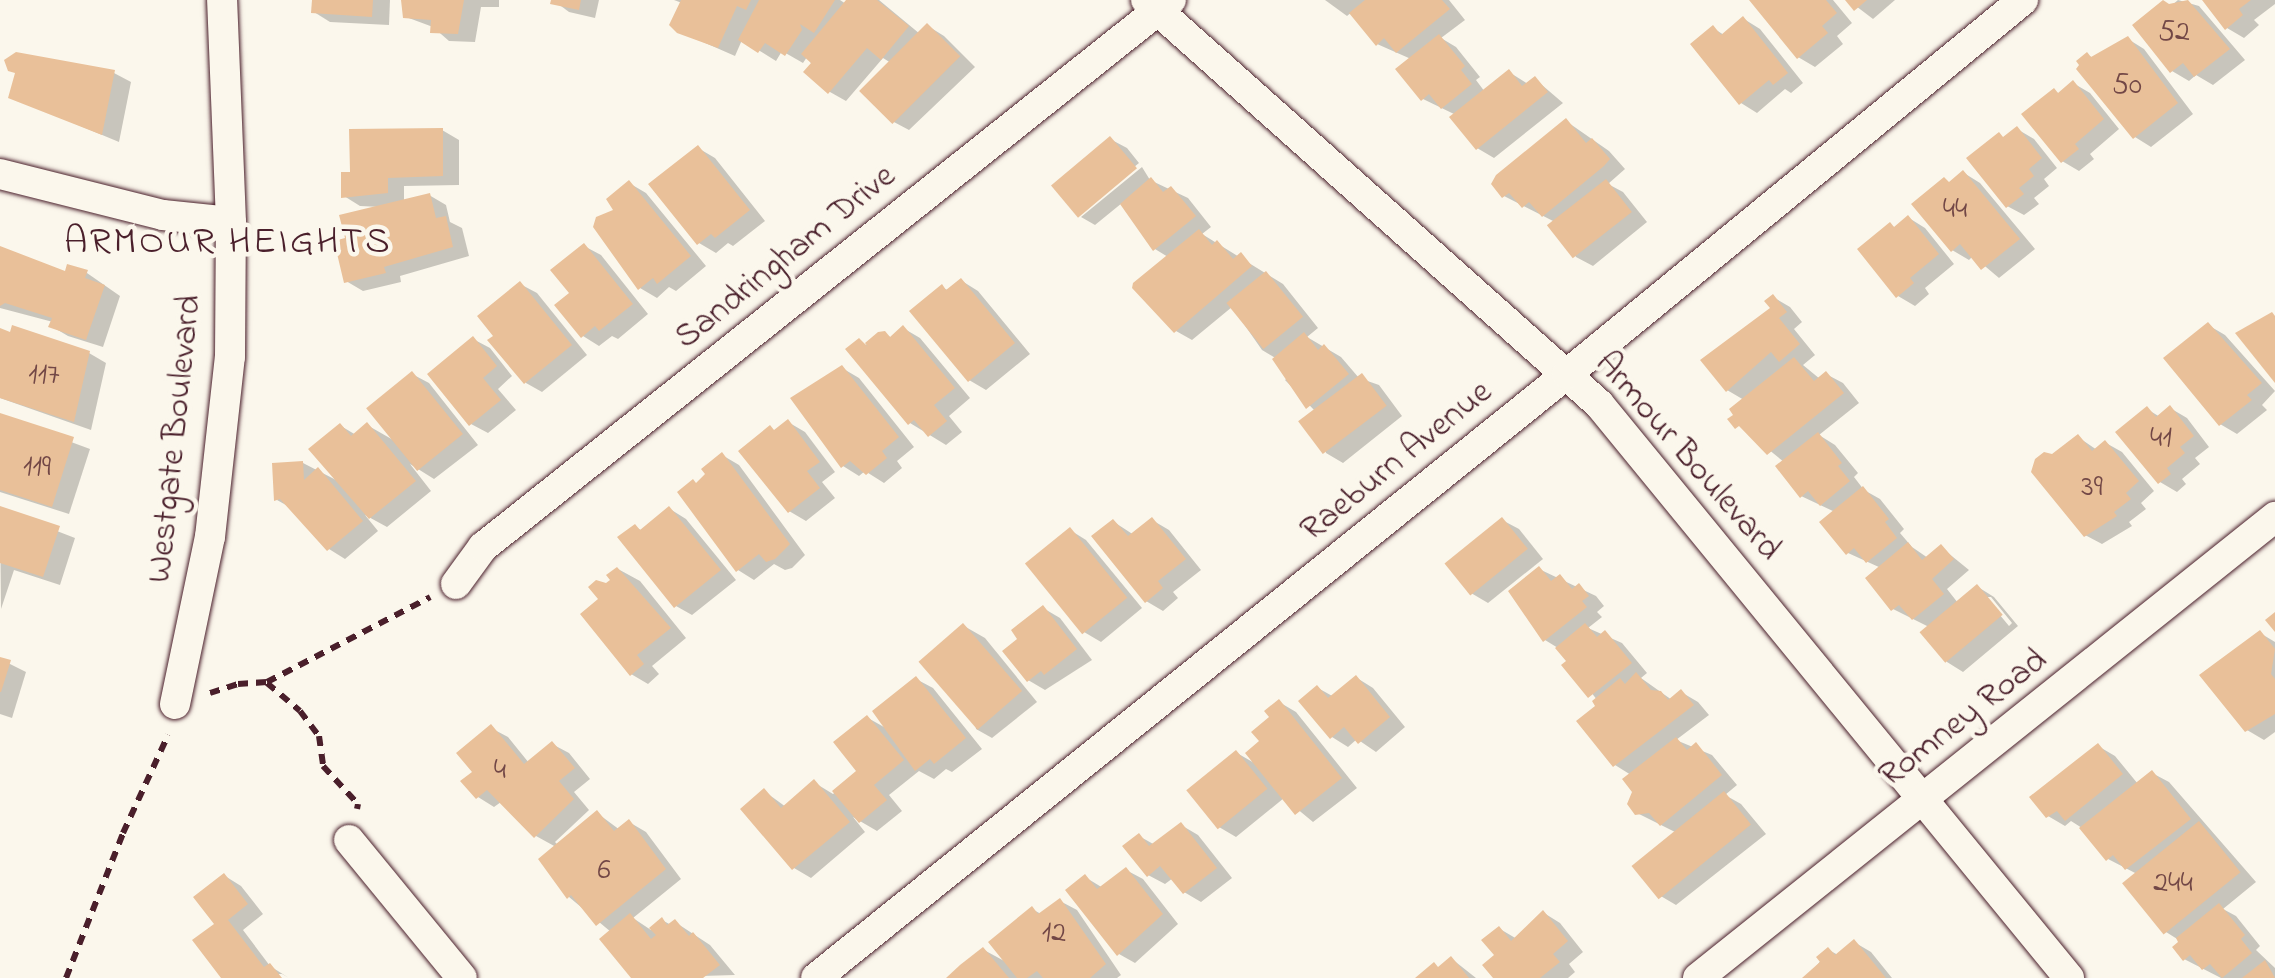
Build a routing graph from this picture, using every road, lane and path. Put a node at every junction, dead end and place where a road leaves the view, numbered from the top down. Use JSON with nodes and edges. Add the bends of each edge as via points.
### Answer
{"nodes":[{"id":1,"x":222,"y":0,"type":"edge"},
{"id":2,"x":2023,"y":0,"type":"edge"},
{"id":3,"x":1159,"y":3,"type":"edge"},
{"id":4,"x":0,"y":174,"type":"edge"},
{"id":5,"x":231,"y":222,"type":"junction"},
{"id":6,"x":1567,"y":374,"type":"junction"},
{"id":7,"x":2275,"y":517,"type":"edge"},
{"id":8,"x":456,"y":584,"type":"joint"},
{"id":9,"x":267,"y":682,"type":"junction"},
{"id":10,"x":176,"y":704,"type":"junction"},
{"id":11,"x":1926,"y":799,"type":"junction"},
{"id":12,"x":349,"y":840,"type":"joint"},
{"id":13,"x":66,"y":978,"type":"edge"},
{"id":14,"x":462,"y":978,"type":"edge"},
{"id":15,"x":816,"y":978,"type":"edge"},
{"id":16,"x":1698,"y":978,"type":"edge"},
{"id":17,"x":2069,"y":978,"type":"edge"}],
"edges":[{"from":1,"to":5,"type":"street","name":"Westgate Boulevard"},
{"from":2,"to":6,"type":"street","name":"Raeburn Avenue"},
{"from":3,"to":6,"type":"street","name":"Armour Boulevard","via":[[1324,162]]},
{"from":3,"to":8,"type":"street","name":"Sandringham Drive","via":[[483,547]]},
{"from":4,"to":5,"type":"street","via":[[163,215]]},
{"from":5,"to":10,"type":"street","name":"Westgate Boulevard","via":[[230,357],[210,538]]},
{"from":6,"to":11,"type":"street","name":"Armour Boulevard","via":[[1600,404]]},
{"from":6,"to":15,"type":"street","name":"Raeburn Avenue"},
{"from":7,"to":11,"type":"street","name":"Romney Road"},
{"from":8,"to":9,"type":"path"},
{"from":9,"to":10,"type":"path"},
{"from":9,"to":12,"type":"path","via":[[319,736],[323,766],[358,804]]},
{"from":10,"to":13,"type":"path","via":[[166,744]]},
{"from":11,"to":16,"type":"street","name":"Romney Road"},
{"from":11,"to":17,"type":"street","name":"Armour Boulevard"},
{"from":12,"to":14,"type":"street"}]}
